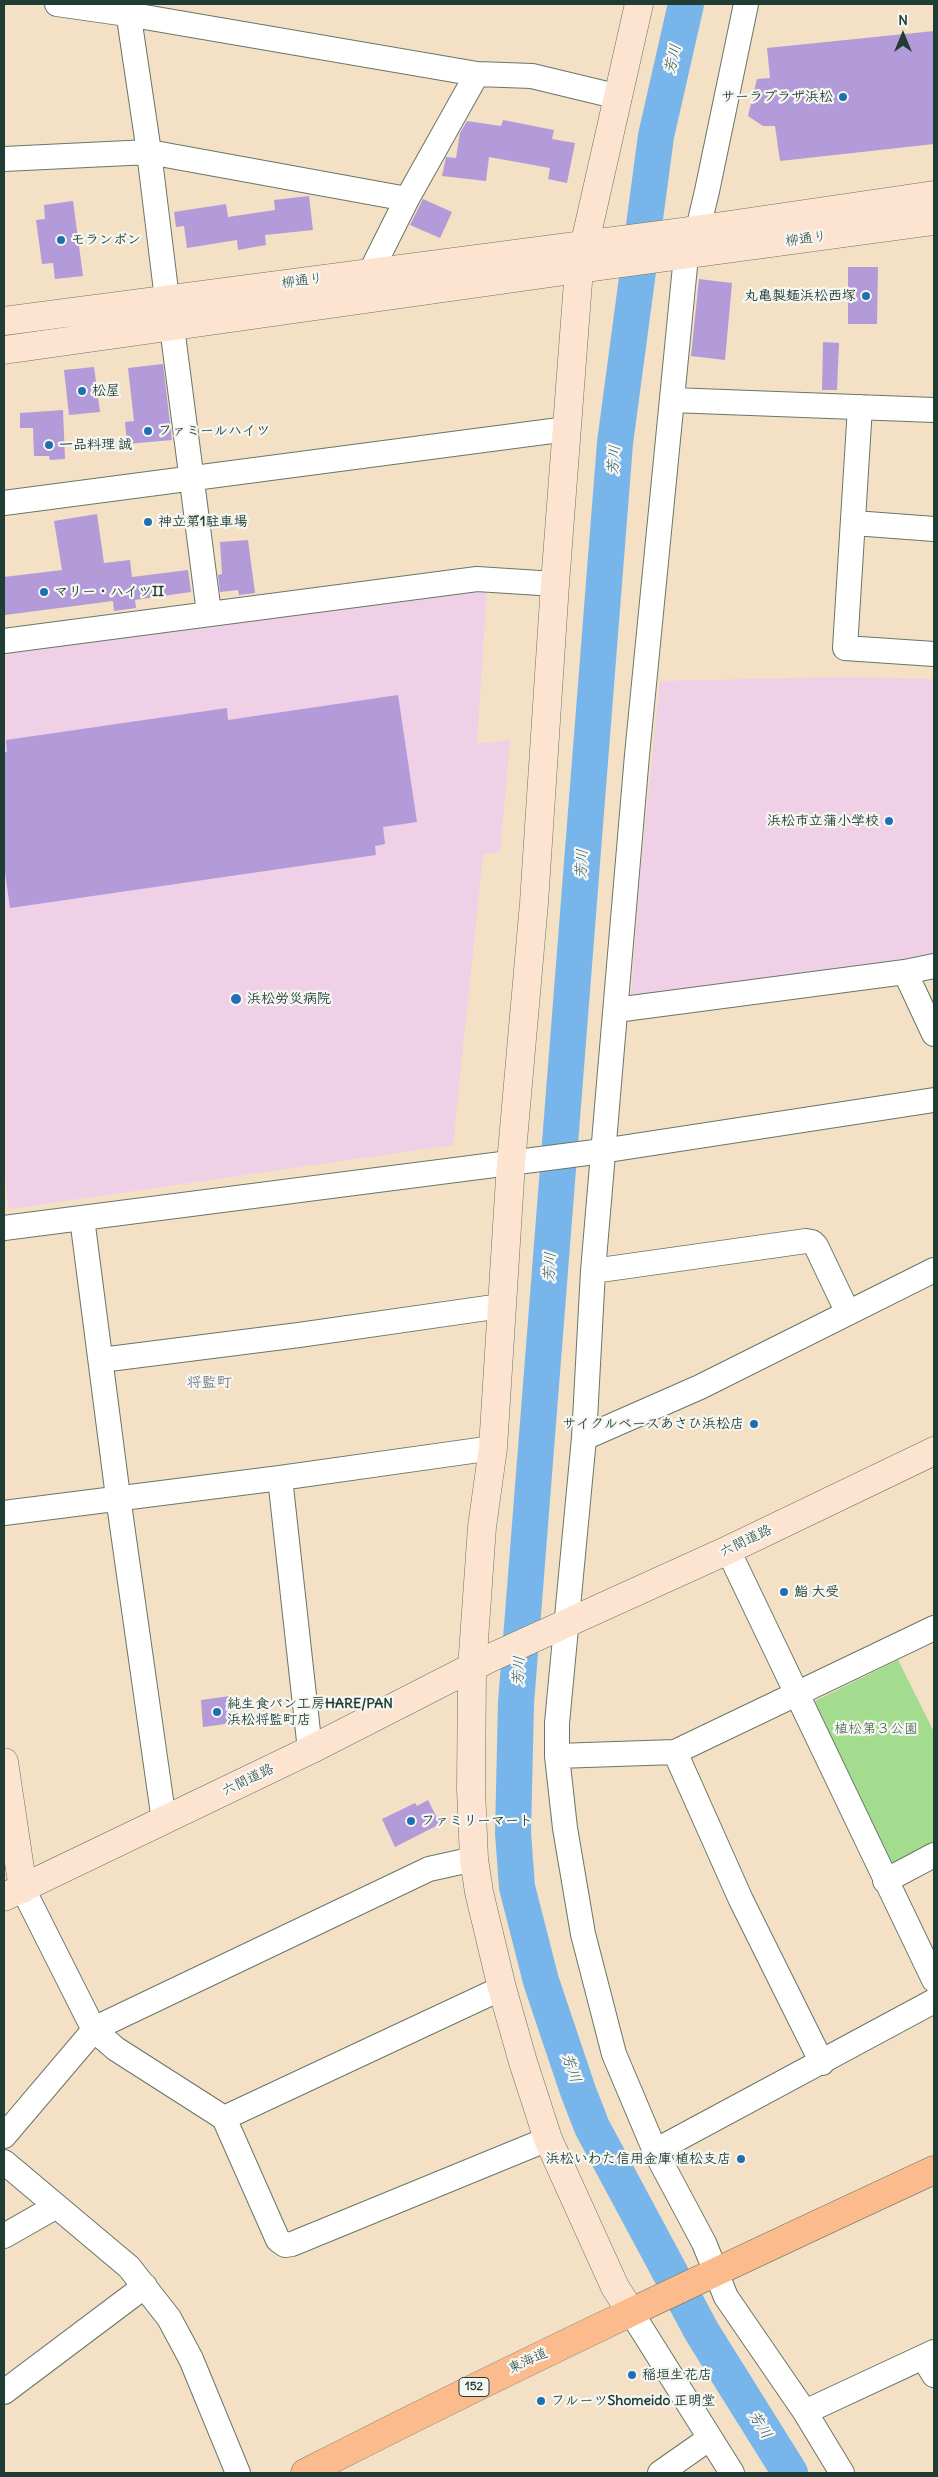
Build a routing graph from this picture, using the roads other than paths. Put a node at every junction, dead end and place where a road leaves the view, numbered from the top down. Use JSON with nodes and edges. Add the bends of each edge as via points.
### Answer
{"nodes":[{"id":1,"x":57,"y":4,"type":"edge"},
{"id":2,"x":639,"y":4,"type":"edge"},
{"id":3,"x":746,"y":4,"type":"edge"},
{"id":4,"x":127,"y":9,"type":"edge"},
{"id":5,"x":478,"y":74,"type":"junction"},
{"id":6,"x":619,"y":98,"type":"junction"},
{"id":7,"x":149,"y":152,"type":"junction"},
{"id":8,"x":4,"y":159,"type":"edge"},
{"id":9,"x":934,"y":195,"type":"edge"},
{"id":10,"x":407,"y":198,"type":"junction"},
{"id":11,"x":934,"y":221,"type":"edge"},
{"id":12,"x":686,"y":244,"type":"junction"},
{"id":13,"x":589,"y":255,"type":"junction"},
{"id":14,"x":370,"y":273,"type":"junction"},
{"id":15,"x":167,"y":299,"type":"junction"},
{"id":16,"x":4,"y":321,"type":"edge"},
{"id":17,"x":172,"y":327,"type":"junction"},
{"id":18,"x":4,"y":350,"type":"edge"},
{"id":19,"x":672,"y":400,"type":"junction"},
{"id":20,"x":860,"y":407,"type":"junction"},
{"id":21,"x":934,"y":410,"type":"edge"},
{"id":22,"x":567,"y":430,"type":"junction"},
{"id":23,"x":192,"y":478,"type":"junction"},
{"id":24,"x":4,"y":503,"type":"edge"},
{"id":25,"x":854,"y":523,"type":"junction"},
{"id":26,"x":934,"y":529,"type":"edge"},
{"id":27,"x":555,"y":584,"type":"junction"},
{"id":28,"x":209,"y":613,"type":"junction"},
{"id":29,"x":4,"y":642,"type":"edge"},
{"id":30,"x":934,"y":654,"type":"edge"},
{"id":31,"x":934,"y":966,"type":"edge"},
{"id":32,"x":904,"y":972,"type":"junction"},
{"id":33,"x":616,"y":1010,"type":"junction"},
{"id":34,"x":934,"y":1034,"type":"edge"},
{"id":35,"x":934,"y":1100,"type":"edge"},
{"id":36,"x":599,"y":1151,"type":"junction"},
{"id":37,"x":517,"y":1162,"type":"junction"},
{"id":38,"x":82,"y":1218,"type":"junction"},
{"id":39,"x":4,"y":1228,"type":"edge"},
{"id":40,"x":934,"y":1270,"type":"edge"},
{"id":41,"x":593,"y":1271,"type":"junction"},
{"id":42,"x":501,"y":1306,"type":"junction"},
{"id":43,"x":848,"y":1313,"type":"junction"},
{"id":44,"x":101,"y":1360,"type":"junction"},
{"id":45,"x":584,"y":1438,"type":"junction"},
{"id":46,"x":492,"y":1448,"type":"junction"},
{"id":47,"x":934,"y":1451,"type":"edge"},
{"id":48,"x":280,"y":1478,"type":"junction"},
{"id":49,"x":118,"y":1497,"type":"junction"},
{"id":50,"x":4,"y":1513,"type":"edge"},
{"id":51,"x":728,"y":1550,"type":"junction"},
{"id":52,"x":561,"y":1626,"type":"junction"},
{"id":53,"x":934,"y":1628,"type":"edge"},
{"id":54,"x":481,"y":1663,"type":"junction"},
{"id":55,"x":797,"y":1693,"type":"junction"},
{"id":56,"x":310,"y":1750,"type":"junction"},
{"id":57,"x":675,"y":1752,"type":"junction"},
{"id":58,"x":557,"y":1756,"type":"junction"},
{"id":59,"x":4,"y":1762,"type":"edge"},
{"id":60,"x":164,"y":1821,"type":"junction"},
{"id":61,"x":934,"y":1855,"type":"edge"},
{"id":62,"x":474,"y":1859,"type":"junction"},
{"id":63,"x":885,"y":1881,"type":"junction"},
{"id":64,"x":13,"y":1893,"type":"edge"},
{"id":65,"x":934,"y":1980,"type":"edge"},
{"id":66,"x":502,"y":1988,"type":"junction"},
{"id":67,"x":934,"y":2001,"type":"edge"},
{"id":68,"x":94,"y":2030,"type":"junction"},
{"id":69,"x":822,"y":2062,"type":"junction"},
{"id":70,"x":224,"y":2118,"type":"junction"},
{"id":71,"x":4,"y":2136,"type":"edge"},
{"id":72,"x":548,"y":2139,"type":"junction"},
{"id":73,"x":655,"y":2151,"type":"junction"},
{"id":74,"x":4,"y":2162,"type":"edge"},
{"id":75,"x":934,"y":2170,"type":"edge"},
{"id":76,"x":55,"y":2207,"type":"junction"},
{"id":77,"x":4,"y":2236,"type":"edge"},
{"id":78,"x":712,"y":2273,"type":"junction"},
{"id":79,"x":145,"y":2286,"type":"junction"},
{"id":80,"x":638,"y":2309,"type":"junction"},
{"id":81,"x":931,"y":2361,"type":"edge"},
{"id":82,"x":4,"y":2392,"type":"edge"},
{"id":83,"x":805,"y":2412,"type":"junction"},
{"id":84,"x":710,"y":2438,"type":"junction"},
{"id":85,"x":238,"y":2473,"type":"edge"},
{"id":86,"x":305,"y":2473,"type":"edge"},
{"id":87,"x":660,"y":2473,"type":"edge"},
{"id":88,"x":732,"y":2473,"type":"edge"},
{"id":89,"x":842,"y":2473,"type":"edge"}],
"edges":[{"from":1,"to":4,"type":"street"},
{"from":2,"to":6,"type":"street"},
{"from":3,"to":12,"type":"street"},
{"from":4,"to":5,"type":"street"},
{"from":4,"to":7,"type":"street"},
{"from":5,"to":6,"type":"street","via":[[532,76]]},
{"from":5,"to":10,"type":"street"},
{"from":6,"to":13,"type":"street"},
{"from":7,"to":8,"type":"street"},
{"from":7,"to":10,"type":"street"},
{"from":7,"to":15,"type":"street"},
{"from":9,"to":12,"type":"street","name":"柳通り"},
{"from":10,"to":14,"type":"street"},
{"from":11,"to":12,"type":"street","name":"柳通り"},
{"from":12,"to":13,"type":"street"},
{"from":12,"to":19,"type":"street"},
{"from":13,"to":14,"type":"street","name":"柳通り"},
{"from":13,"to":17,"type":"street","name":"柳通り"},
{"from":13,"to":22,"type":"street"},
{"from":14,"to":15,"type":"street","name":"柳通り"},
{"from":15,"to":16,"type":"street","name":"柳通り"},
{"from":17,"to":18,"type":"street","name":"柳通り"},
{"from":17,"to":23,"type":"street"},
{"from":19,"to":20,"type":"street"},
{"from":19,"to":33,"type":"street"},
{"from":20,"to":21,"type":"street"},
{"from":20,"to":25,"type":"street"},
{"from":22,"to":23,"type":"street"},
{"from":22,"to":27,"type":"street"},
{"from":23,"to":24,"type":"street"},
{"from":23,"to":28,"type":"street"},
{"from":25,"to":26,"type":"street"},
{"from":25,"to":30,"type":"street","via":[[845,648]]},
{"from":27,"to":28,"type":"street","via":[[478,579]]},
{"from":27,"to":37,"type":"street"},
{"from":28,"to":29,"type":"street"},
{"from":31,"to":32,"type":"street"},
{"from":32,"to":33,"type":"street"},
{"from":32,"to":34,"type":"street"},
{"from":33,"to":36,"type":"street"},
{"from":35,"to":36,"type":"street"},
{"from":36,"to":37,"type":"street"},
{"from":36,"to":41,"type":"street"},
{"from":37,"to":38,"type":"street"},
{"from":37,"to":42,"type":"street"},
{"from":38,"to":39,"type":"street"},
{"from":38,"to":44,"type":"street"},
{"from":40,"to":43,"type":"street"},
{"from":41,"to":43,"type":"street","via":[[806,1240],[816,1246]]},
{"from":41,"to":45,"type":"street"},
{"from":42,"to":44,"type":"street"},
{"from":42,"to":46,"type":"street"},
{"from":43,"to":45,"type":"street","via":[[700,1387]]},
{"from":44,"to":49,"type":"street"},
{"from":45,"to":52,"type":"street","via":[[572,1579]]},
{"from":46,"to":48,"type":"street"},
{"from":46,"to":54,"type":"street","via":[[482,1527]]},
{"from":47,"to":51,"type":"street","name":"六間道路"},
{"from":48,"to":49,"type":"street"},
{"from":48,"to":56,"type":"street"},
{"from":49,"to":50,"type":"street"},
{"from":49,"to":60,"type":"street"},
{"from":51,"to":52,"type":"street","name":"六間道路"},
{"from":51,"to":55,"type":"street"},
{"from":52,"to":54,"type":"street","name":"六間道路"},
{"from":52,"to":58,"type":"street"},
{"from":53,"to":55,"type":"street"},
{"from":54,"to":56,"type":"street","name":"六間道路"},
{"from":54,"to":62,"type":"street","via":[[471,1788]]},
{"from":55,"to":57,"type":"street"},
{"from":55,"to":63,"type":"street"},
{"from":56,"to":60,"type":"street","name":"六間道路"},
{"from":57,"to":58,"type":"street"},
{"from":57,"to":69,"type":"street","via":[[742,1900]]},
{"from":58,"to":73,"type":"street","via":[[583,1934],[614,2054]]},
{"from":59,"to":64,"type":"street"},
{"from":60,"to":64,"type":"street","name":"六間道路"},
{"from":61,"to":63,"type":"street"},
{"from":62,"to":66,"type":"street"},
{"from":62,"to":68,"type":"street","via":[[429,1869]]},
{"from":63,"to":65,"type":"street"},
{"from":64,"to":68,"type":"street"},
{"from":66,"to":70,"type":"street"},
{"from":66,"to":72,"type":"street"},
{"from":67,"to":69,"type":"street"},
{"from":68,"to":70,"type":"street","via":[[116,2049]]},
{"from":68,"to":71,"type":"street"},
{"from":69,"to":73,"type":"street"},
{"from":70,"to":72,"type":"street","via":[[278,2240],[285,2245]]},
{"from":72,"to":80,"type":"street","via":[[614,2287]]},
{"from":73,"to":78,"type":"street"},
{"from":74,"to":76,"type":"street"},
{"from":75,"to":78,"type":"highway","number":"152"},
{"from":76,"to":77,"type":"street"},
{"from":76,"to":79,"type":"street","via":[[129,2267]]},
{"from":78,"to":80,"type":"highway","number":"152"},
{"from":78,"to":83,"type":"street"},
{"from":79,"to":82,"type":"street"},
{"from":79,"to":85,"type":"street","via":[[169,2318],[191,2359]]},
{"from":80,"to":84,"type":"street"},
{"from":80,"to":86,"type":"highway","name":"東海道","number":"152","via":[[463,2392]]},
{"from":81,"to":83,"type":"street"},
{"from":83,"to":89,"type":"street"},
{"from":84,"to":87,"type":"street"},
{"from":84,"to":88,"type":"street"}]}
